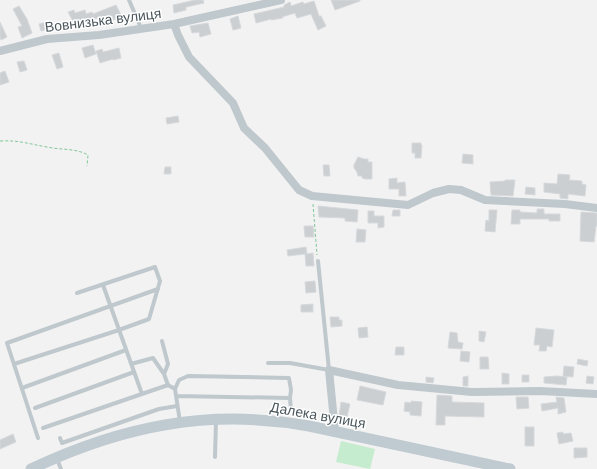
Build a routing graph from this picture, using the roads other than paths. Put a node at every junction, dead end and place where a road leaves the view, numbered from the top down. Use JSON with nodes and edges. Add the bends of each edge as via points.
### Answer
{"nodes":[{"id":1,"x":129,"y":0,"type":"edge"},
{"id":2,"x":281,"y":0,"type":"edge"},
{"id":3,"x":174,"y":24,"type":"junction"},
{"id":4,"x":140,"y":28,"type":"junction"},
{"id":5,"x":0,"y":51,"type":"edge"},
{"id":6,"x":597,"y":208,"type":"edge"},
{"id":7,"x":318,"y":261,"type":"road end"},
{"id":8,"x":103,"y":285,"type":"junction"},
{"id":9,"x":158,"y":289,"type":"junction"},
{"id":10,"x":77,"y":294,"type":"dead end"},
{"id":11,"x":110,"y":306,"type":"junction"},
{"id":12,"x":119,"y":330,"type":"junction"},
{"id":13,"x":162,"y":341,"type":"dead end"},
{"id":14,"x":126,"y":350,"type":"junction"},
{"id":15,"x":268,"y":363,"type":"dead end"},
{"id":16,"x":14,"y":364,"type":"junction"},
{"id":17,"x":131,"y":364,"type":"junction"},
{"id":18,"x":329,"y":370,"type":"junction"},
{"id":19,"x":134,"y":372,"type":"junction"},
{"id":20,"x":164,"y":374,"type":"junction"},
{"id":21,"x":168,"y":385,"type":"junction"},
{"id":22,"x":22,"y":388,"type":"junction"},
{"id":23,"x":175,"y":389,"type":"junction"},
{"id":24,"x":142,"y":394,"type":"junction"},
{"id":25,"x":597,"y":394,"type":"edge"},
{"id":26,"x":176,"y":396,"type":"junction"},
{"id":27,"x":290,"y":398,"type":"junction"},
{"id":28,"x":178,"y":406,"type":"junction"},
{"id":29,"x":35,"y":408,"type":"dead end"},
{"id":30,"x":291,"y":411,"type":"dead end"},
{"id":31,"x":216,"y":420,"type":"junction"},
{"id":32,"x":180,"y":422,"type":"junction"},
{"id":33,"x":43,"y":428,"type":"dead end"},
{"id":34,"x":335,"y":431,"type":"junction"},
{"id":35,"x":38,"y":438,"type":"dead end"},
{"id":36,"x":60,"y":438,"type":"dead end"},
{"id":37,"x":56,"y":457,"type":"junction"},
{"id":38,"x":215,"y":458,"type":"dead end"},
{"id":39,"x":30,"y":469,"type":"edge"},
{"id":40,"x":61,"y":469,"type":"edge"},
{"id":41,"x":510,"y":469,"type":"edge"}],
"edges":[{"from":1,"to":4,"type":"lane"},
{"from":2,"to":3,"type":"street","name":"Вовнизька вулиця"},
{"from":3,"to":4,"type":"street","name":"Вовнизька вулиця"},
{"from":3,"to":6,"type":"street","via":[[189,57],[233,103],[244,128],[276,160],[299,190],[312,196],[408,205],[449,189],[461,190],[485,200]]},
{"from":4,"to":5,"type":"street","name":"Вовнизька вулиця","via":[[47,40]]},
{"from":7,"to":18,"type":"lane"},
{"from":8,"to":9,"type":"lane","via":[[155,267],[160,281]]},
{"from":8,"to":10,"type":"lane"},
{"from":8,"to":11,"type":"lane"},
{"from":9,"to":11,"type":"lane"},
{"from":9,"to":12,"type":"lane","via":[[149,319]]},
{"from":11,"to":12,"type":"lane"},
{"from":11,"to":16,"type":"lane","via":[[7,343]]},
{"from":12,"to":14,"type":"lane"},
{"from":12,"to":16,"type":"lane"},
{"from":13,"to":20,"type":"lane","via":[[168,364]]},
{"from":14,"to":17,"type":"lane"},
{"from":14,"to":22,"type":"lane"},
{"from":15,"to":18,"type":"lane","via":[[290,363]]},
{"from":16,"to":22,"type":"lane"},
{"from":17,"to":19,"type":"lane"},
{"from":17,"to":20,"type":"lane","via":[[153,358]]},
{"from":18,"to":25,"type":"street","via":[[398,385],[472,392],[540,391]]},
{"from":18,"to":34,"type":"street"},
{"from":19,"to":24,"type":"lane"},
{"from":19,"to":29,"type":"lane"},
{"from":20,"to":21,"type":"lane"},
{"from":21,"to":23,"type":"lane"},
{"from":21,"to":24,"type":"lane"},
{"from":22,"to":35,"type":"lane"},
{"from":23,"to":26,"type":"lane"},
{"from":23,"to":27,"type":"lane","via":[[179,380],[188,376],[289,378]]},
{"from":24,"to":33,"type":"lane"},
{"from":26,"to":27,"type":"lane"},
{"from":26,"to":28,"type":"lane"},
{"from":27,"to":30,"type":"lane"},
{"from":28,"to":32,"type":"lane"},
{"from":28,"to":36,"type":"lane","via":[[62,443]]},
{"from":31,"to":32,"type":"street","name":"Далека вулиця"},
{"from":31,"to":34,"type":"street","name":"Далека вулиця","via":[[270,420]]},
{"from":31,"to":38,"type":"lane"},
{"from":32,"to":37,"type":"street","name":"Далека вулиця","via":[[103,439]]},
{"from":34,"to":41,"type":"street","name":"Далека вулиця"},
{"from":37,"to":39,"type":"street","name":"Далека вулиця"},
{"from":37,"to":40,"type":"lane"}]}
